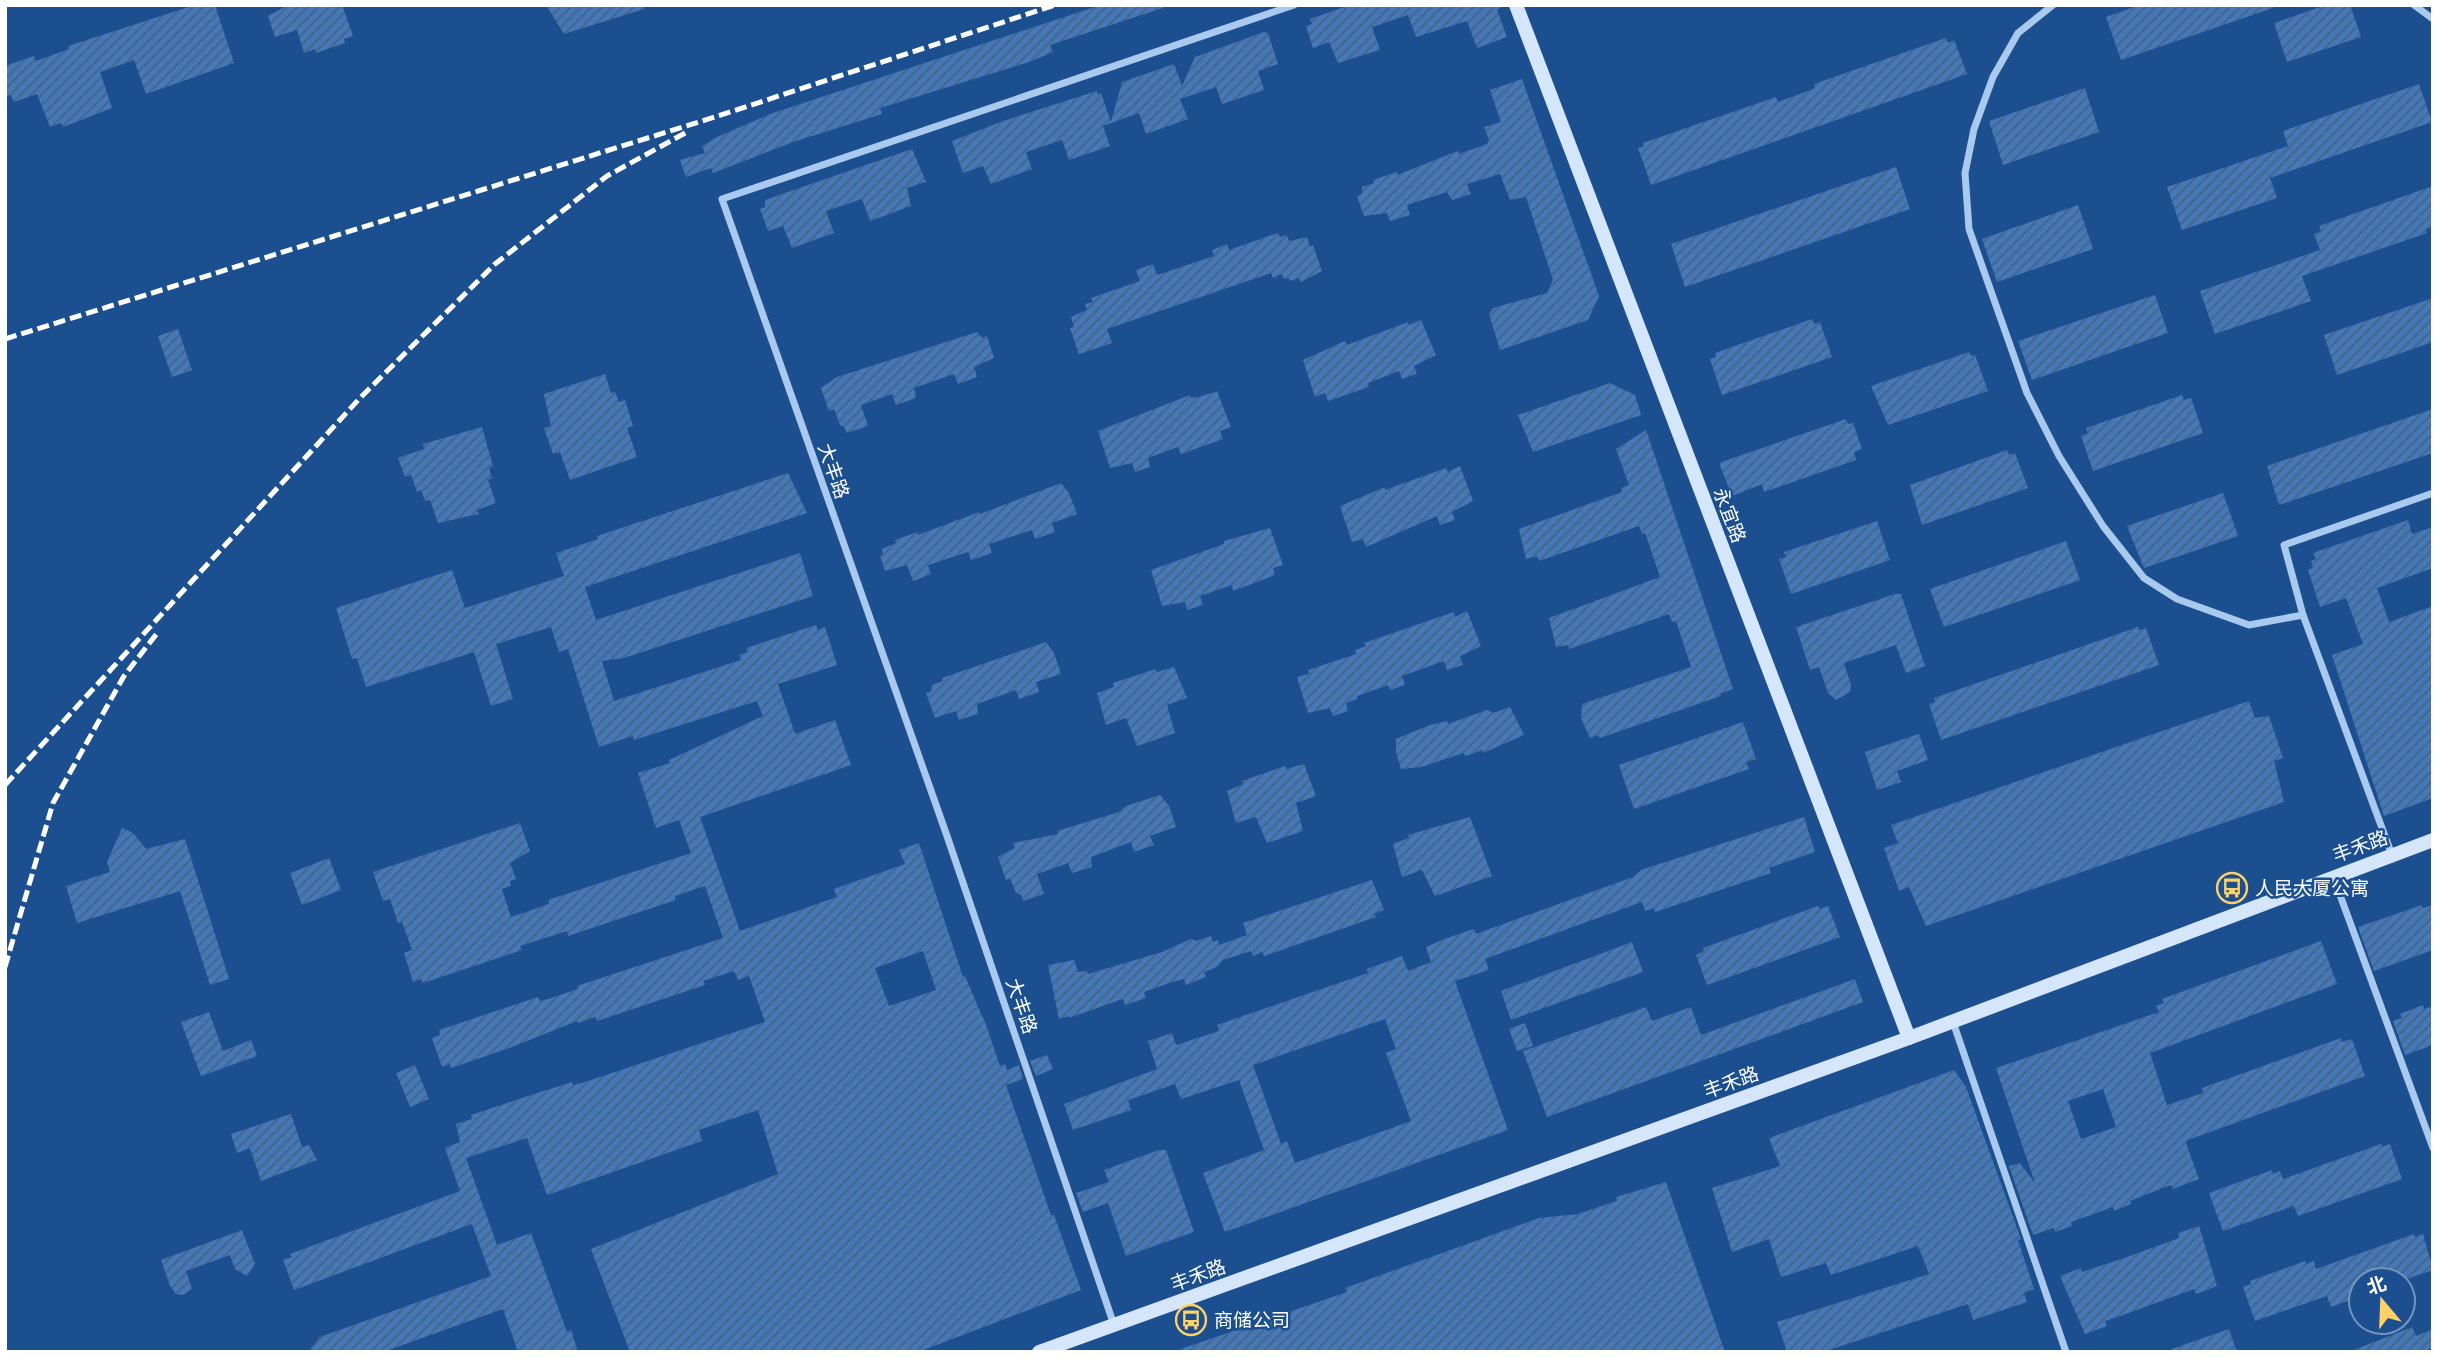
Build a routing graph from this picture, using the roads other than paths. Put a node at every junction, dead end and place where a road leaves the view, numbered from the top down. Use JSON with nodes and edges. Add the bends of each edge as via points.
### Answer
{"nodes":[{"id":1,"x":1294,"y":5,"type":"edge"},
{"id":2,"x":1516,"y":5,"type":"edge"},
{"id":3,"x":2053,"y":5,"type":"edge"},
{"id":4,"x":2414,"y":5,"type":"edge"},
{"id":5,"x":2433,"y":19,"type":"edge"},
{"id":6,"x":2433,"y":493,"type":"edge"},
{"id":7,"x":2303,"y":615,"type":"junction"},
{"id":8,"x":2433,"y":840,"type":"edge"},
{"id":9,"x":2392,"y":855,"type":"junction"},
{"id":10,"x":2333,"y":876,"type":"junction"},
{"id":11,"x":1952,"y":1022,"type":"junction"},
{"id":12,"x":1909,"y":1038,"type":"junction"},
{"id":13,"x":2433,"y":1148,"type":"edge"},
{"id":14,"x":1114,"y":1325,"type":"junction"},
{"id":15,"x":1039,"y":1352,"type":"edge"},
{"id":16,"x":2066,"y":1352,"type":"edge"}],
"edges":[{"from":1,"to":14,"type":"street","name":"大丰路","via":[[722,199]]},
{"from":2,"to":12,"type":"main road","name":"永宜路"},
{"from":3,"to":7,"type":"street","via":[[2018,33],[1993,77],[1974,129],[1965,173],[1969,229],[2027,393],[2059,456],[2144,578],[2177,599],[2249,625]]},
{"from":4,"to":5,"type":"street"},
{"from":6,"to":7,"type":"street","via":[[2284,545]]},
{"from":7,"to":9,"type":"street"},
{"from":8,"to":9,"type":"main road","name":"丰禾路"},
{"from":9,"to":10,"type":"main road","name":"丰禾路"},
{"from":10,"to":11,"type":"main road","name":"丰禾路"},
{"from":10,"to":13,"type":"street"},
{"from":11,"to":12,"type":"main road","name":"丰禾路"},
{"from":11,"to":16,"type":"street"},
{"from":12,"to":14,"type":"main road","name":"丰禾路"},
{"from":14,"to":15,"type":"main road","name":"丰禾路"}]}
